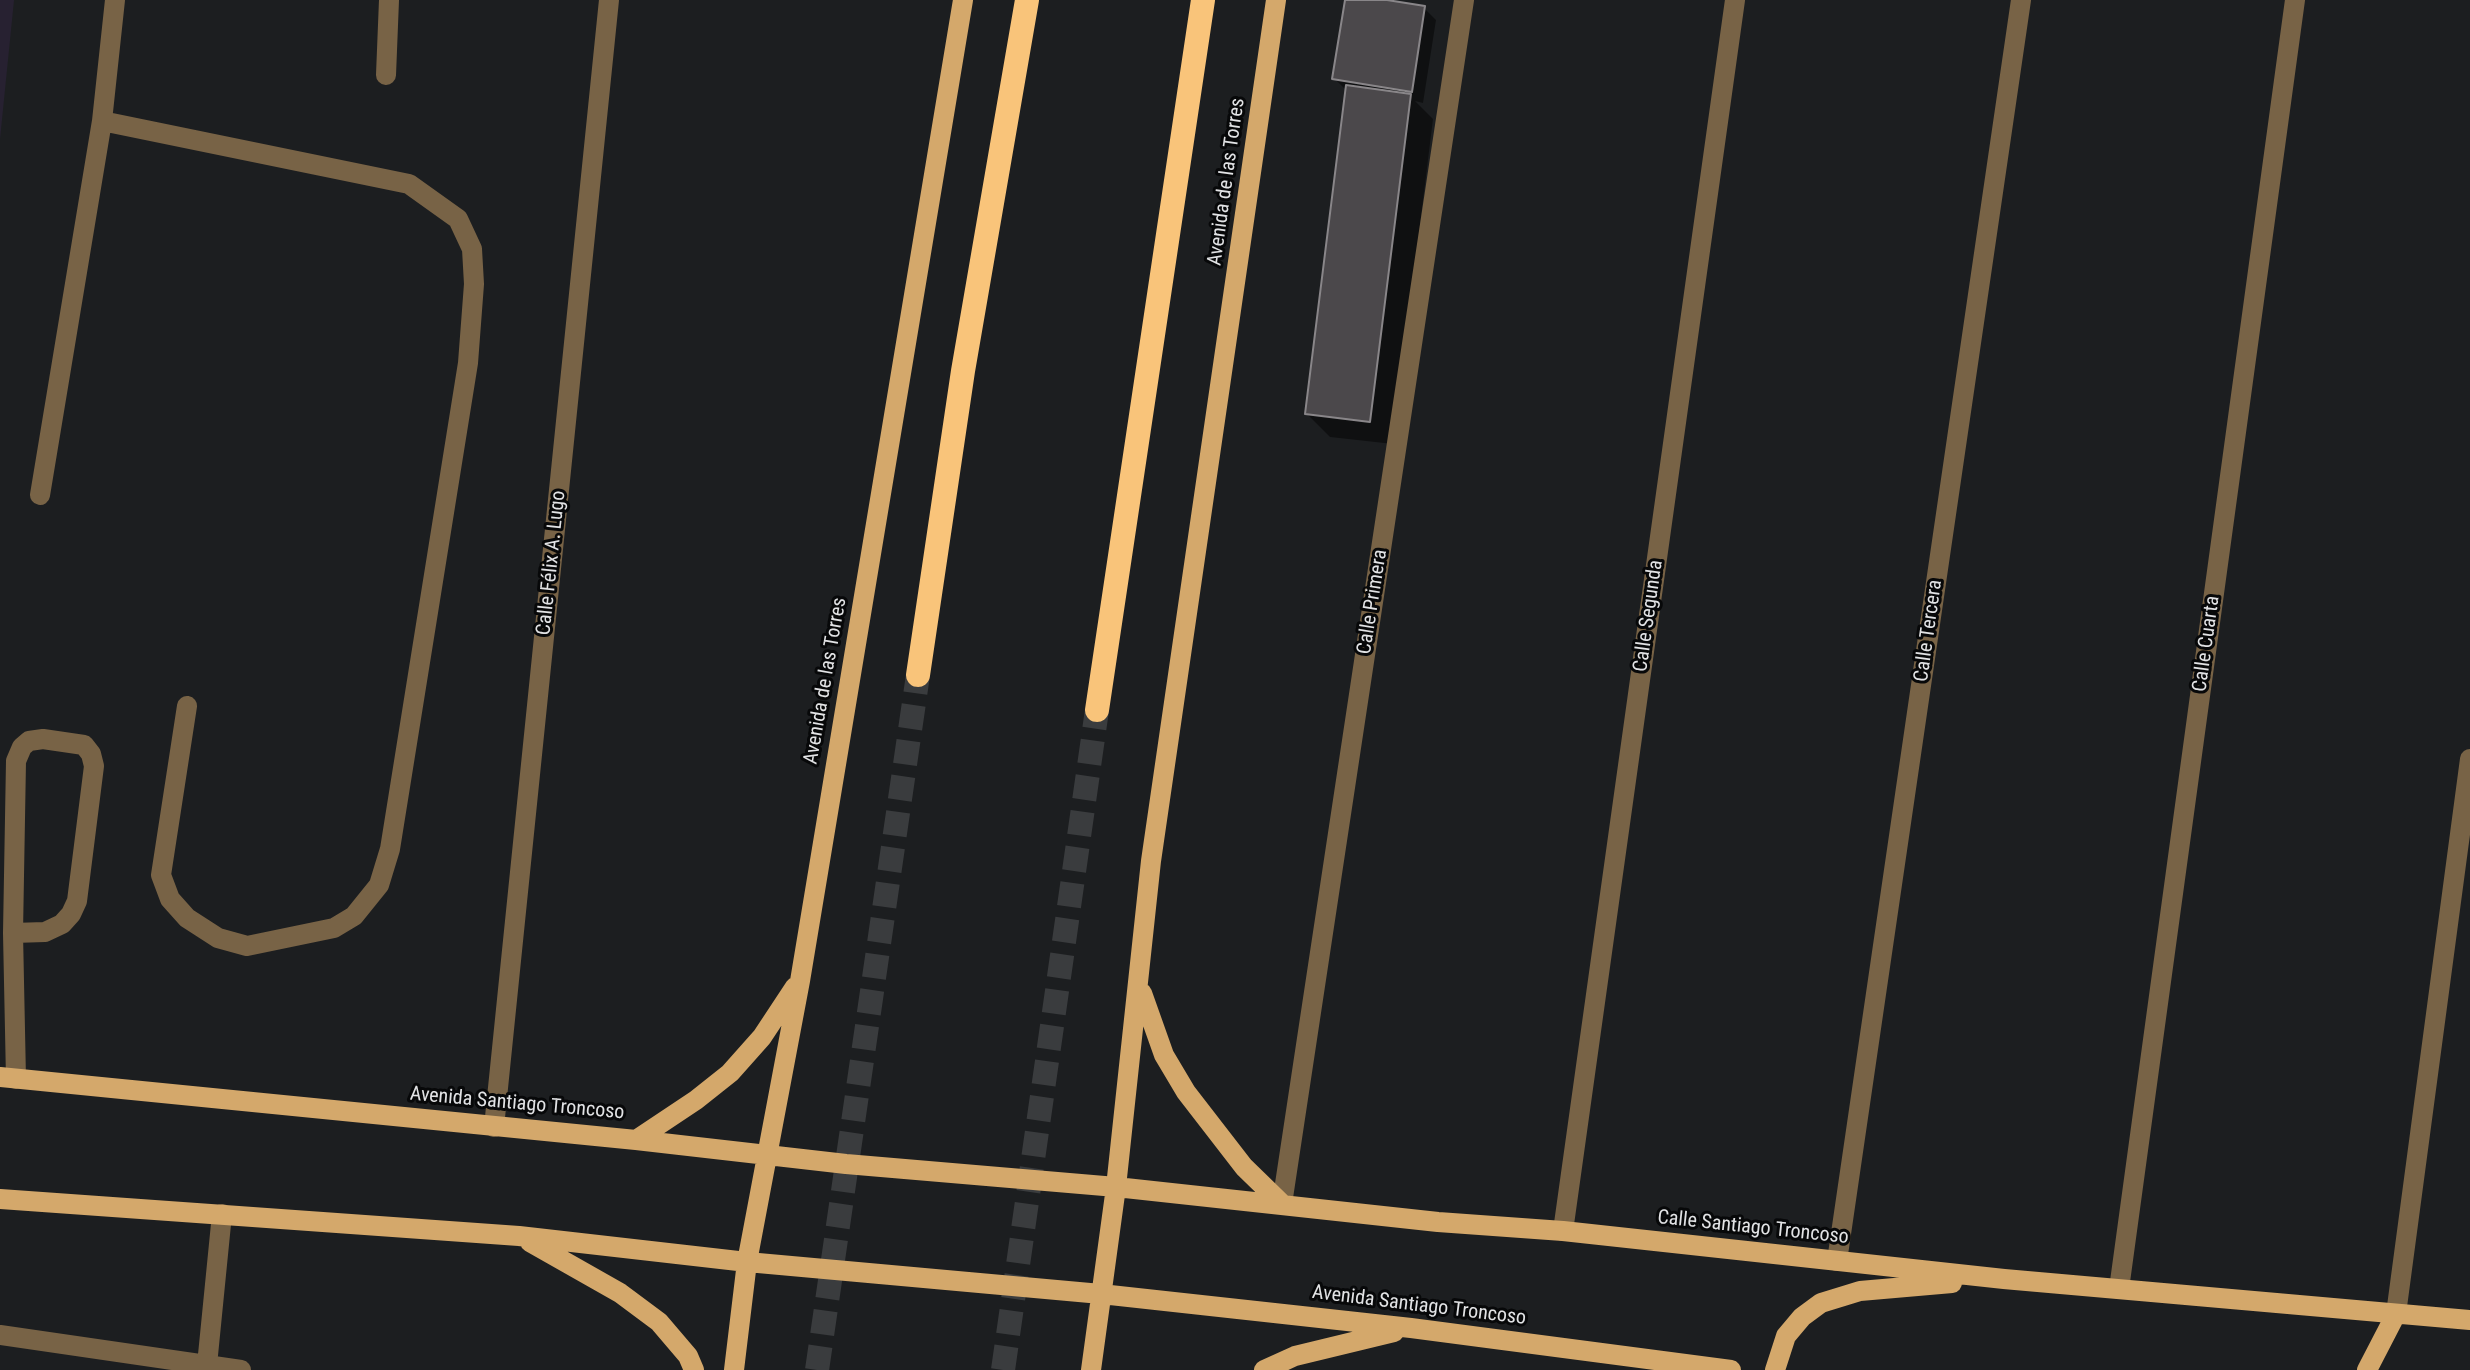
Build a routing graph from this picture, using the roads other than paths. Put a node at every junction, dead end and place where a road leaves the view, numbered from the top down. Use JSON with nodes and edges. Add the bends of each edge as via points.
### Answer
{"nodes":[{"id":1,"x":115,"y":0,"type":"edge"},
{"id":2,"x":389,"y":0,"type":"edge"},
{"id":3,"x":609,"y":0,"type":"edge"},
{"id":4,"x":963,"y":0,"type":"edge"},
{"id":5,"x":1027,"y":0,"type":"edge"},
{"id":6,"x":1203,"y":0,"type":"edge"},
{"id":7,"x":1276,"y":0,"type":"edge"},
{"id":8,"x":1464,"y":0,"type":"edge"},
{"id":9,"x":1735,"y":0,"type":"edge"},
{"id":10,"x":2021,"y":0,"type":"edge"},
{"id":11,"x":2295,"y":0,"type":"edge"},
{"id":12,"x":386,"y":75,"type":"dead end"},
{"id":13,"x":102,"y":121,"type":"junction"},
{"id":14,"x":40,"y":495,"type":"dead end"},
{"id":15,"x":918,"y":675,"type":"tunnel mouth"},
{"id":16,"x":187,"y":706,"type":"dead end"},
{"id":17,"x":1097,"y":710,"type":"tunnel mouth"},
{"id":18,"x":2470,"y":759,"type":"edge"},
{"id":19,"x":13,"y":933,"type":"junction"},
{"id":20,"x":800,"y":981,"type":"junction"},
{"id":21,"x":1140,"y":987,"type":"junction"},
{"id":22,"x":8,"y":1078,"type":"edge"},
{"id":23,"x":494,"y":1127,"type":"junction"},
{"id":24,"x":636,"y":1140,"type":"junction"},
{"id":25,"x":768,"y":1154,"type":"junction"},
{"id":26,"x":1030,"y":1181,"type":"joint"},
{"id":27,"x":1116,"y":1187,"type":"junction"},
{"id":28,"x":0,"y":1199,"type":"edge"},
{"id":29,"x":1282,"y":1204,"type":"junction"},
{"id":30,"x":222,"y":1214,"type":"junction"},
{"id":31,"x":1563,"y":1231,"type":"junction"},
{"id":32,"x":519,"y":1236,"type":"junction"},
{"id":33,"x":1837,"y":1261,"type":"junction"},
{"id":34,"x":747,"y":1262,"type":"junction"},
{"id":35,"x":2004,"y":1279,"type":"junction"},
{"id":36,"x":2119,"y":1289,"type":"junction"},
{"id":37,"x":1101,"y":1294,"type":"junction"},
{"id":38,"x":2396,"y":1314,"type":"junction"},
{"id":39,"x":2470,"y":1320,"type":"edge"},
{"id":40,"x":1411,"y":1328,"type":"junction"},
{"id":41,"x":0,"y":1335,"type":"edge"},
{"id":42,"x":207,"y":1365,"type":"junction"},
{"id":43,"x":241,"y":1370,"type":"edge"},
{"id":44,"x":694,"y":1370,"type":"edge"},
{"id":45,"x":734,"y":1370,"type":"edge"},
{"id":46,"x":1091,"y":1370,"type":"edge"},
{"id":47,"x":1264,"y":1370,"type":"edge"},
{"id":48,"x":1731,"y":1370,"type":"edge"},
{"id":49,"x":1775,"y":1370,"type":"edge"},
{"id":50,"x":2367,"y":1370,"type":"edge"}],
"edges":[{"from":1,"to":13,"type":"street"},
{"from":2,"to":12,"type":"street"},
{"from":3,"to":23,"type":"street","name":"Calle Félix A. Lugo"},
{"from":4,"to":20,"type":"main road","name":"Avenida de las Torres"},
{"from":5,"to":15,"type":"highway","via":[[963,371]]},
{"from":6,"to":17,"type":"highway"},
{"from":7,"to":21,"type":"main road","name":"Avenida de las Torres","via":[[1151,861]]},
{"from":8,"to":29,"type":"street","name":"Calle Primera"},
{"from":9,"to":31,"type":"street","name":"Calle Segunda"},
{"from":10,"to":33,"type":"street","name":"Calle Tercera"},
{"from":11,"to":36,"type":"street","name":"Calle Cuarta"},
{"from":13,"to":14,"type":"street"},
{"from":13,"to":16,"type":"street","via":[[409,184],[458,219],[472,249],[468,363],[390,849],[379,885],[354,916],[334,928],[247,946],[218,938],[187,918],[170,899],[161,875]]},
{"from":18,"to":38,"type":"street"},
{"from":19,"to":19,"type":"street","via":[[16,761],[29,741],[84,745],[94,766],[77,901],[62,924],[45,932]]},
{"from":19,"to":22,"type":"street"},
{"from":20,"to":24,"type":"main road","via":[[730,1073]]},
{"from":20,"to":25,"type":"main road","name":"Avenida de las Torres"},
{"from":21,"to":27,"type":"main road","name":"Avenida de las Torres"},
{"from":21,"to":29,"type":"main road","via":[[1164,1055],[1186,1092],[1244,1167]]},
{"from":22,"to":23,"type":"main road","name":"Avenida Santiago Troncoso"},
{"from":23,"to":24,"type":"main road","name":"Avenida Santiago Troncoso"},
{"from":24,"to":25,"type":"main road","name":"Avenida Santiago Troncoso"},
{"from":25,"to":26,"type":"main road","name":"Avenida Santiago Troncoso"},
{"from":25,"to":34,"type":"main road","name":"Avenida de las Torres"},
{"from":26,"to":27,"type":"main road","name":"Calle Santiago Troncoso"},
{"from":27,"to":29,"type":"main road","name":"Calle Santiago Troncoso"},
{"from":27,"to":37,"type":"main road","name":"Avenida de las Torres"},
{"from":28,"to":30,"type":"main road"},
{"from":29,"to":31,"type":"main road","name":"Calle Santiago Troncoso"},
{"from":30,"to":32,"type":"main road"},
{"from":30,"to":42,"type":"street"},
{"from":31,"to":33,"type":"main road","name":"Calle Santiago Troncoso"},
{"from":32,"to":34,"type":"main road"},
{"from":32,"to":44,"type":"main road","via":[[659,1322]]},
{"from":33,"to":35,"type":"main road","name":"Calle Santiago Troncoso"},
{"from":34,"to":37,"type":"main road"},
{"from":34,"to":45,"type":"main road","name":"Avenida de las Torres"},
{"from":35,"to":36,"type":"main road","name":"Calle Santiago Troncoso"},
{"from":35,"to":49,"type":"main road","via":[[1860,1291],[1821,1303],[1786,1336]]},
{"from":36,"to":38,"type":"main road","name":"Calle Santiago Troncoso"},
{"from":37,"to":40,"type":"main road","name":"Avenida Santiago Troncoso"},
{"from":37,"to":46,"type":"main road","name":"Avenida de las Torres"},
{"from":38,"to":39,"type":"main road","name":"Calle Santiago Troncoso"},
{"from":38,"to":50,"type":"main road"},
{"from":40,"to":47,"type":"main road","via":[[1295,1356]]},
{"from":40,"to":48,"type":"main road","name":"Avenida Santiago Troncoso"},
{"from":41,"to":42,"type":"street"},
{"from":42,"to":43,"type":"street"}]}
